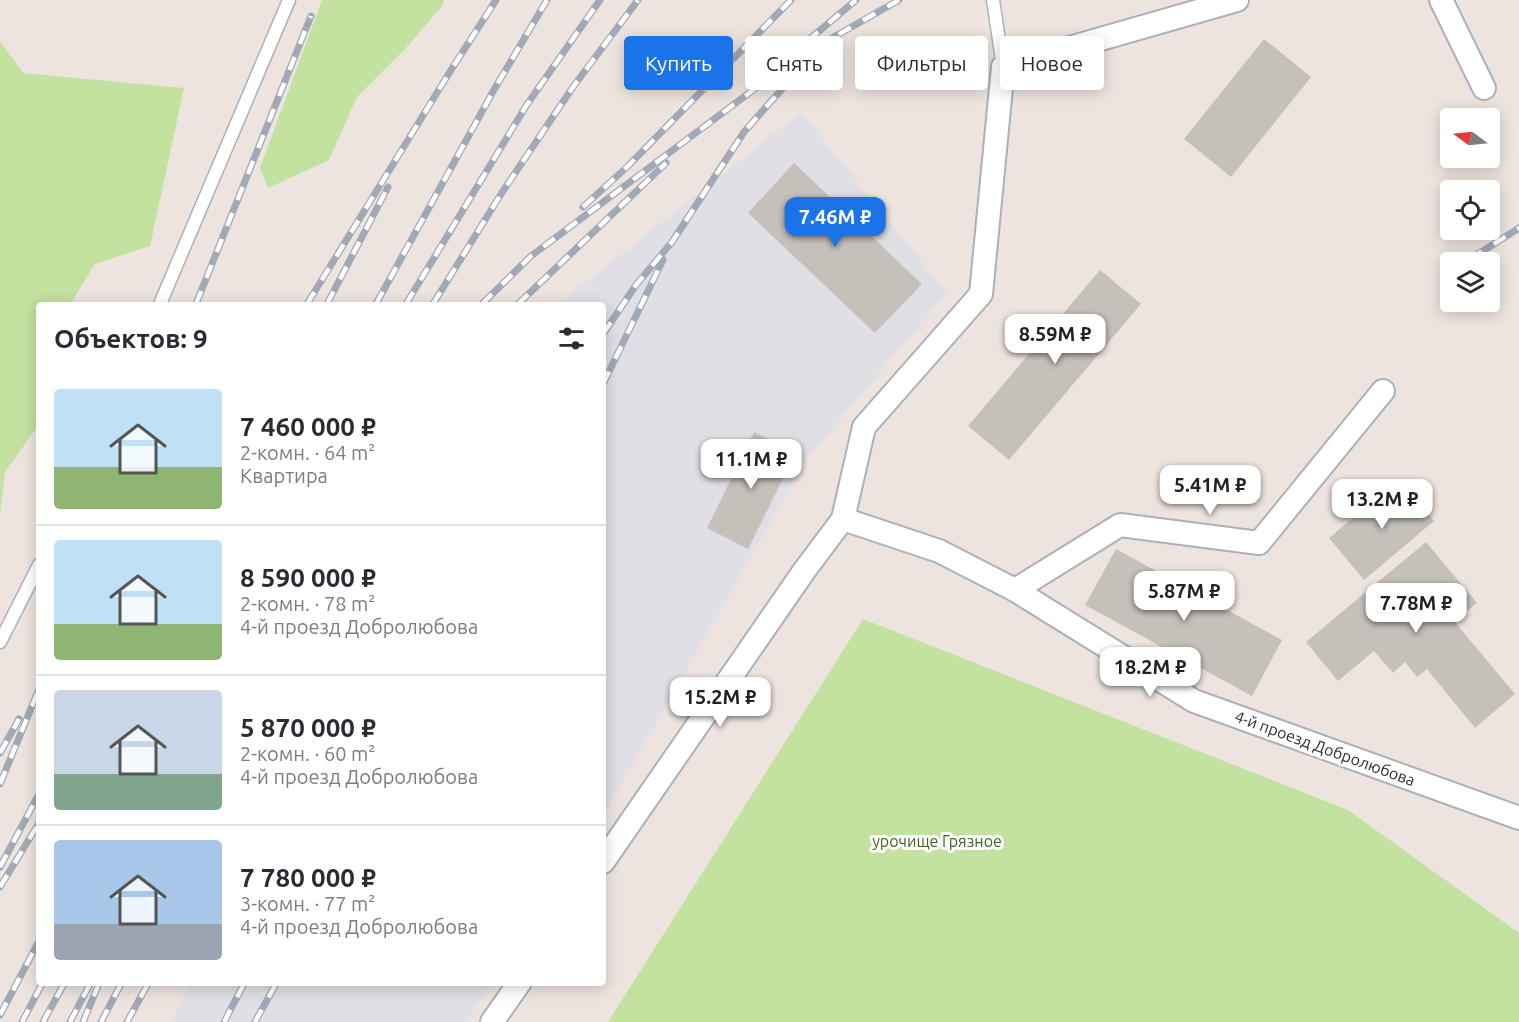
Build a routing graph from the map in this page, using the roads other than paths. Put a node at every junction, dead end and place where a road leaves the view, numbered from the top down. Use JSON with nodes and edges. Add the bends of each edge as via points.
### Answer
{"nodes":[{"id":1,"x":290,"y":0,"type":"edge"},
{"id":2,"x":993,"y":0,"type":"edge"},
{"id":3,"x":1237,"y":0,"type":"edge"},
{"id":4,"x":1441,"y":0,"type":"edge"},
{"id":5,"x":1104,"y":38,"type":"edge"},
{"id":6,"x":1000,"y":47,"type":"edge"},
{"id":7,"x":1484,"y":88,"type":"dead end"},
{"id":8,"x":1001,"y":90,"type":"edge"},
{"id":9,"x":161,"y":302,"type":"edge"},
{"id":10,"x":1383,"y":391,"type":"dead end"},
{"id":11,"x":843,"y":519,"type":"junction"},
{"id":12,"x":36,"y":571,"type":"edge"},
{"id":13,"x":1015,"y":590,"type":"junction"},
{"id":14,"x":0,"y":642,"type":"edge"},
{"id":15,"x":1519,"y":818,"type":"edge"},
{"id":16,"x":606,"y":858,"type":"edge"},
{"id":17,"x":517,"y":986,"type":"edge"},
{"id":18,"x":492,"y":1022,"type":"edge"}],
"edges":[{"from":1,"to":9,"type":"lane"},
{"from":2,"to":6,"type":"lane"},
{"from":3,"to":5,"type":"street"},
{"from":4,"to":7,"type":"street"},
{"from":8,"to":11,"type":"street","via":[[981,294],[864,426]]},
{"from":10,"to":13,"type":"street","via":[[1259,543],[1120,525]]},
{"from":11,"to":13,"type":"street","name":"4-й проезд Добролюбова","via":[[939,551]]},
{"from":11,"to":16,"type":"street"},
{"from":12,"to":14,"type":"lane"},
{"from":13,"to":15,"type":"street","name":"4-й проезд Добролюбова","via":[[1194,701]]},
{"from":17,"to":18,"type":"street"}]}
